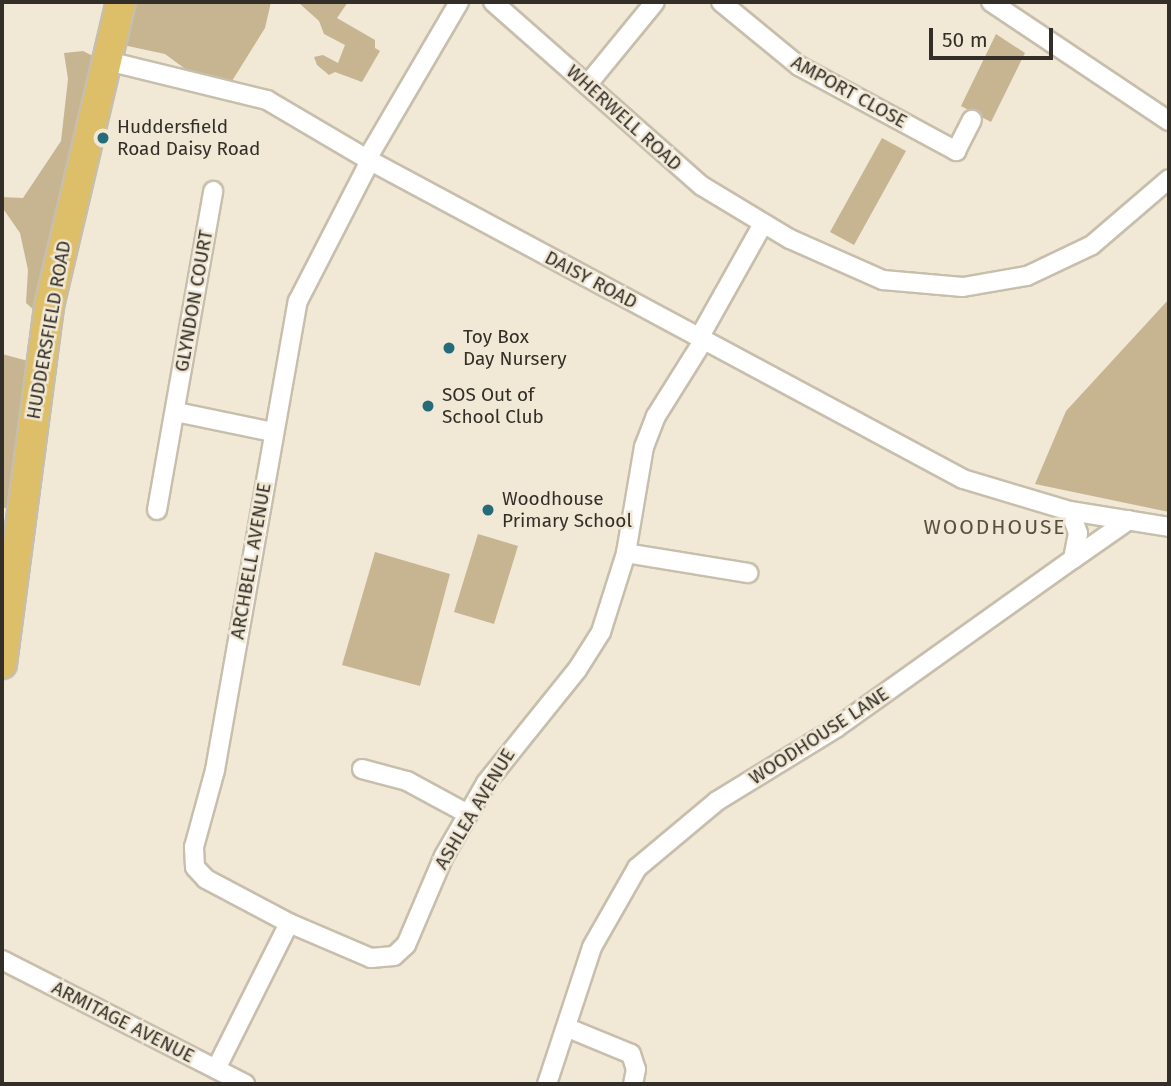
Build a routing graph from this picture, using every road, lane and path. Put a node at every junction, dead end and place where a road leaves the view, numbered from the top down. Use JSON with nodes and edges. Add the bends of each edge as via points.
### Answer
{"nodes":[{"id":1,"x":121,"y":2,"type":"edge"},
{"id":2,"x":459,"y":2,"type":"edge"},
{"id":3,"x":493,"y":2,"type":"edge"},
{"id":4,"x":655,"y":2,"type":"edge"},
{"id":5,"x":721,"y":2,"type":"edge"},
{"id":6,"x":991,"y":2,"type":"edge"},
{"id":7,"x":107,"y":61,"type":"junction"},
{"id":8,"x":587,"y":85,"type":"junction"},
{"id":9,"x":972,"y":120,"type":"dead end"},
{"id":10,"x":1169,"y":121,"type":"edge"},
{"id":11,"x":368,"y":160,"type":"junction"},
{"id":12,"x":1169,"y":179,"type":"edge"},
{"id":13,"x":213,"y":191,"type":"dead end"},
{"id":14,"x":763,"y":224,"type":"junction"},
{"id":15,"x":701,"y":340,"type":"junction"},
{"id":16,"x":176,"y":412,"type":"junction"},
{"id":17,"x":273,"y":432,"type":"junction"},
{"id":18,"x":157,"y":510,"type":"dead end"},
{"id":19,"x":1070,"y":511,"type":"junction"},
{"id":20,"x":1129,"y":520,"type":"junction"},
{"id":21,"x":1169,"y":527,"type":"edge"},
{"id":22,"x":626,"y":553,"type":"junction"},
{"id":23,"x":1073,"y":559,"type":"junction"},
{"id":24,"x":748,"y":573,"type":"dead end"},
{"id":25,"x":2,"y":664,"type":"edge"},
{"id":26,"x":362,"y":769,"type":"dead end"},
{"id":27,"x":468,"y":814,"type":"junction"},
{"id":28,"x":289,"y":923,"type":"junction"},
{"id":29,"x":2,"y":960,"type":"edge"},
{"id":30,"x":568,"y":1028,"type":"junction"},
{"id":31,"x":216,"y":1069,"type":"junction"},
{"id":32,"x":245,"y":1084,"type":"edge"},
{"id":33,"x":547,"y":1084,"type":"edge"},
{"id":34,"x":633,"y":1084,"type":"edge"}],
"edges":[{"from":1,"to":7,"type":"main road","name":"HUDDERSFIELD ROAD"},
{"from":2,"to":11,"type":"street","name":"ARCHBELL AVENUE"},
{"from":3,"to":8,"type":"street","name":"WHERWELL ROAD"},
{"from":4,"to":8,"type":"street"},
{"from":5,"to":9,"type":"street","name":"AMPORT CLOSE","via":[[799,66],[956,151]]},
{"from":6,"to":10,"type":"street"},
{"from":7,"to":11,"type":"street","name":"DAISY ROAD","via":[[267,100]]},
{"from":7,"to":25,"type":"main road","name":"HUDDERSFIELD ROAD","via":[[49,306]]},
{"from":8,"to":14,"type":"street","name":"WHERWELL ROAD","via":[[685,173]]},
{"from":11,"to":15,"type":"street","name":"DAISY ROAD"},
{"from":11,"to":17,"type":"street","name":"ARCHBELL AVENUE","via":[[302,290]]},
{"from":12,"to":14,"type":"street","name":"WHERWELL ROAD","via":[[1082,251],[1027,276],[984,286],[930,287],[883,280]]},
{"from":13,"to":16,"type":"street","name":"GLYNDON COURT"},
{"from":14,"to":15,"type":"street"},
{"from":15,"to":19,"type":"street","name":"DAISY ROAD","via":[[942,469],[1007,495]]},
{"from":15,"to":22,"type":"street","name":"ASHLEA AVENUE","via":[[647,438]]},
{"from":16,"to":17,"type":"street"},
{"from":16,"to":18,"type":"street","name":"GLYNDON COURT"},
{"from":17,"to":28,"type":"street","name":"ARCHBELL AVENUE","via":[[215,770],[193,857],[198,871],[217,887]]},
{"from":19,"to":20,"type":"street"},
{"from":19,"to":23,"type":"street","via":[[1078,533]]},
{"from":20,"to":21,"type":"street"},
{"from":20,"to":23,"type":"street","name":"WOODHOUSE LANE"},
{"from":22,"to":24,"type":"street"},
{"from":22,"to":27,"type":"street","name":"ASHLEA AVENUE","via":[[610,612],[590,652],[511,748]]},
{"from":23,"to":30,"type":"street","name":"WOODHOUSE LANE","via":[[836,729],[717,801],[669,837],[637,868],[613,904],[592,947]]},
{"from":26,"to":27,"type":"street","via":[[407,781]]},
{"from":27,"to":28,"type":"street","name":"ASHLEA AVENUE","via":[[433,879],[409,940],[396,955],[363,956]]},
{"from":28,"to":31,"type":"street"},
{"from":29,"to":31,"type":"street","name":"ARMITAGE AVENUE"},
{"from":30,"to":33,"type":"street","name":"WOODHOUSE LANE"},
{"from":30,"to":34,"type":"street","via":[[631,1054],[636,1069]]},
{"from":31,"to":32,"type":"street","name":"ARMITAGE AVENUE"}]}
